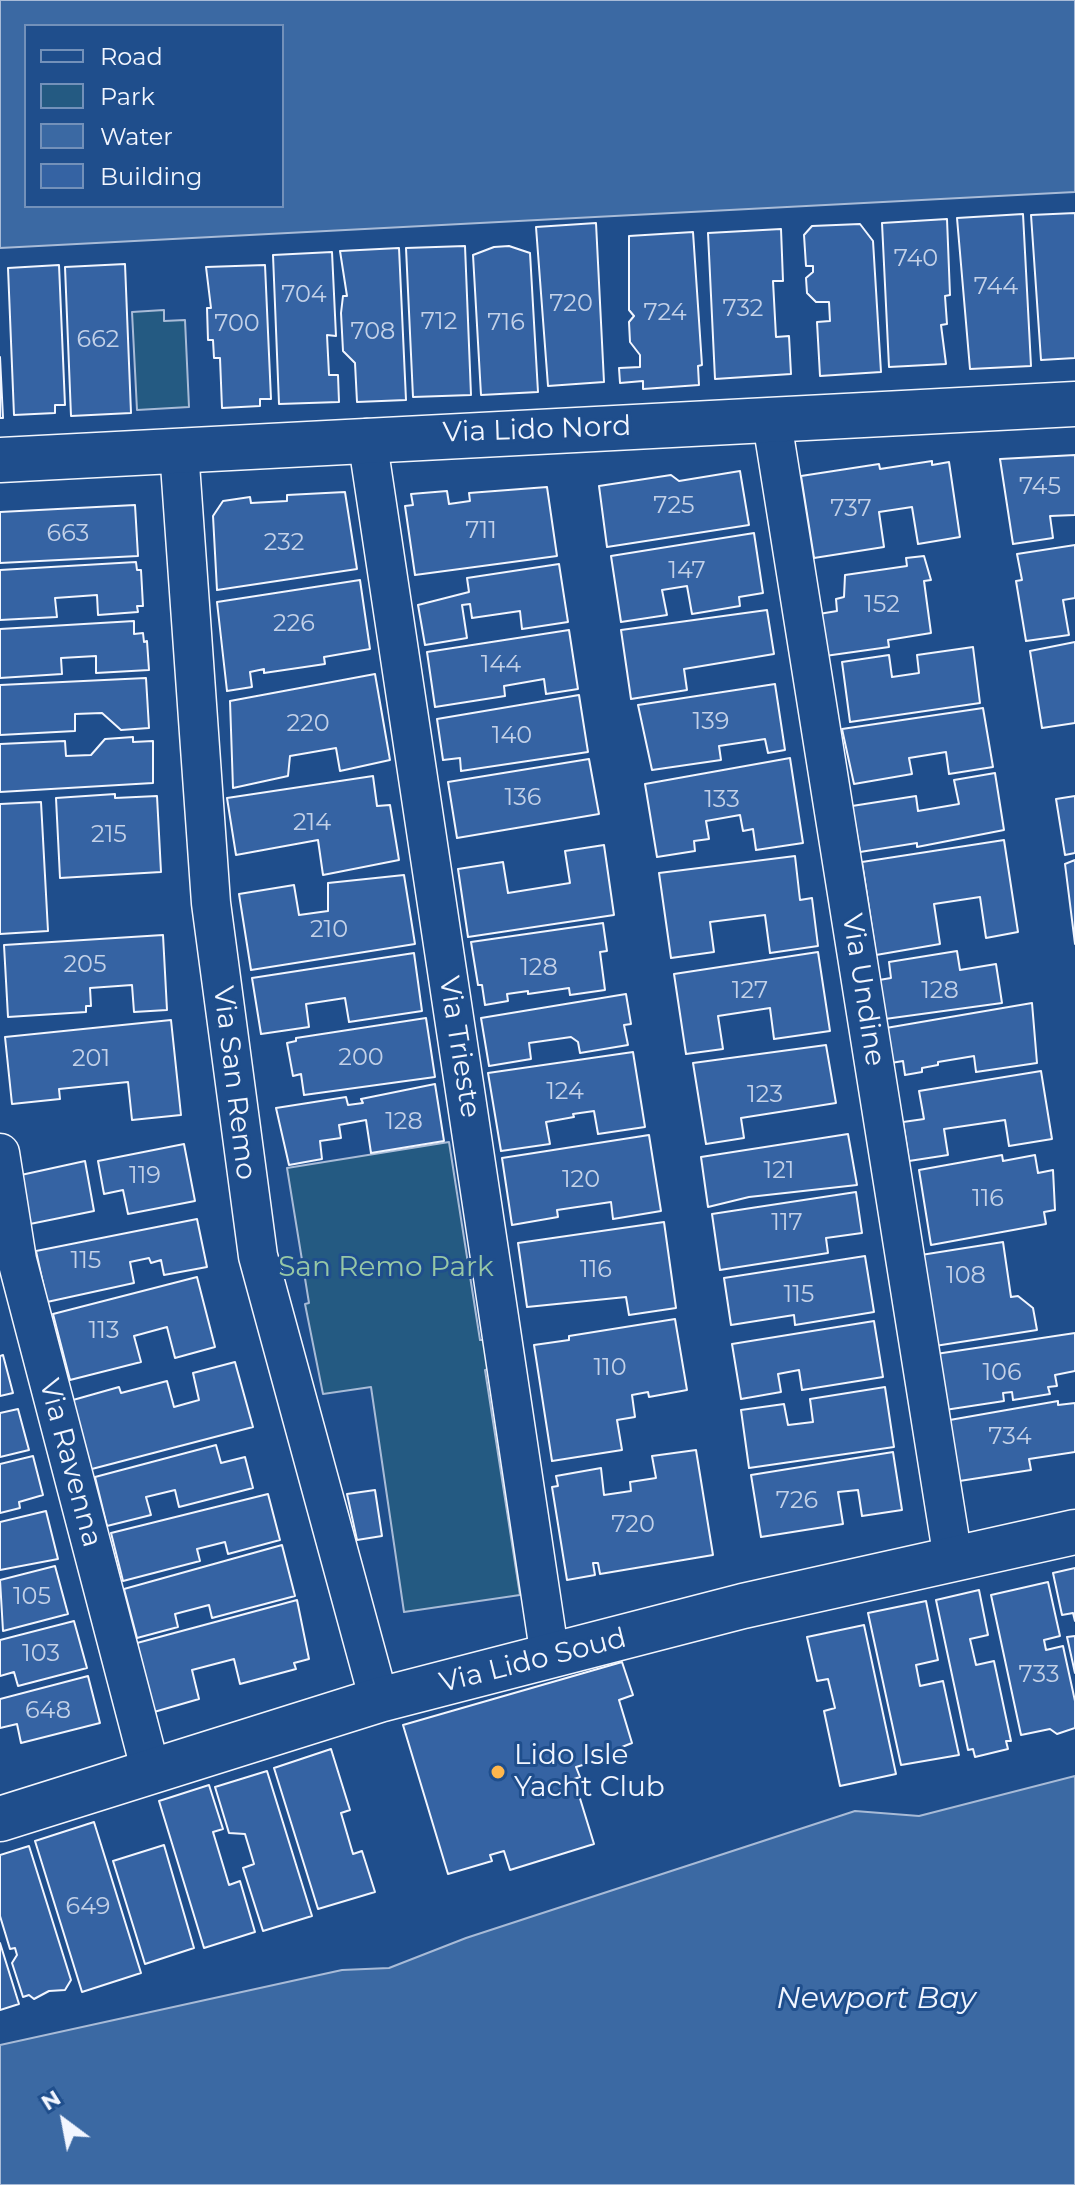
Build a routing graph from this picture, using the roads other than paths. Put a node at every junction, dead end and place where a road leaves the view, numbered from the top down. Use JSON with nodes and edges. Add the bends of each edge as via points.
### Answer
{"nodes":[{"id":1,"x":1075,"y":404,"type":"edge"},
{"id":2,"x":772,"y":422,"type":"junction"},
{"id":3,"x":367,"y":438,"type":"junction"},
{"id":4,"x":179,"y":450,"type":"junction"},
{"id":5,"x":0,"y":460,"type":"edge"},
{"id":6,"x":0,"y":1153,"type":"edge"},
{"id":7,"x":1075,"y":1532,"type":"edge"},
{"id":8,"x":953,"y":1559,"type":"junction"},
{"id":9,"x":550,"y":1657,"type":"junction"},
{"id":10,"x":379,"y":1700,"type":"junction"},
{"id":11,"x":151,"y":1772,"type":"junction"},
{"id":12,"x":0,"y":1819,"type":"edge"}],
"edges":[{"from":1,"to":2,"type":"street","name":"Via Lido Nord"},
{"from":2,"to":3,"type":"street","name":"Via Lido Nord"},
{"from":2,"to":8,"type":"street","name":"Via Undine"},
{"from":3,"to":4,"type":"street","name":"Via Lido Nord"},
{"from":3,"to":9,"type":"street","name":"Via Trieste"},
{"from":4,"to":5,"type":"street","name":"Via Lido Nord"},
{"from":4,"to":10,"type":"street","name":"Via San Remo","via":[[211,903],[258,1256]]},
{"from":6,"to":11,"type":"street","name":"Via Ravenna","via":[[17,1260]]},
{"from":7,"to":8,"type":"street","name":"Via Lido Soud"},
{"from":8,"to":9,"type":"street","name":"Via Lido Soud"},
{"from":9,"to":10,"type":"street","name":"Via Lido Soud"},
{"from":10,"to":11,"type":"street","name":"Via Lido Soud"},
{"from":11,"to":12,"type":"street","name":"Via Lido Soud"}]}
